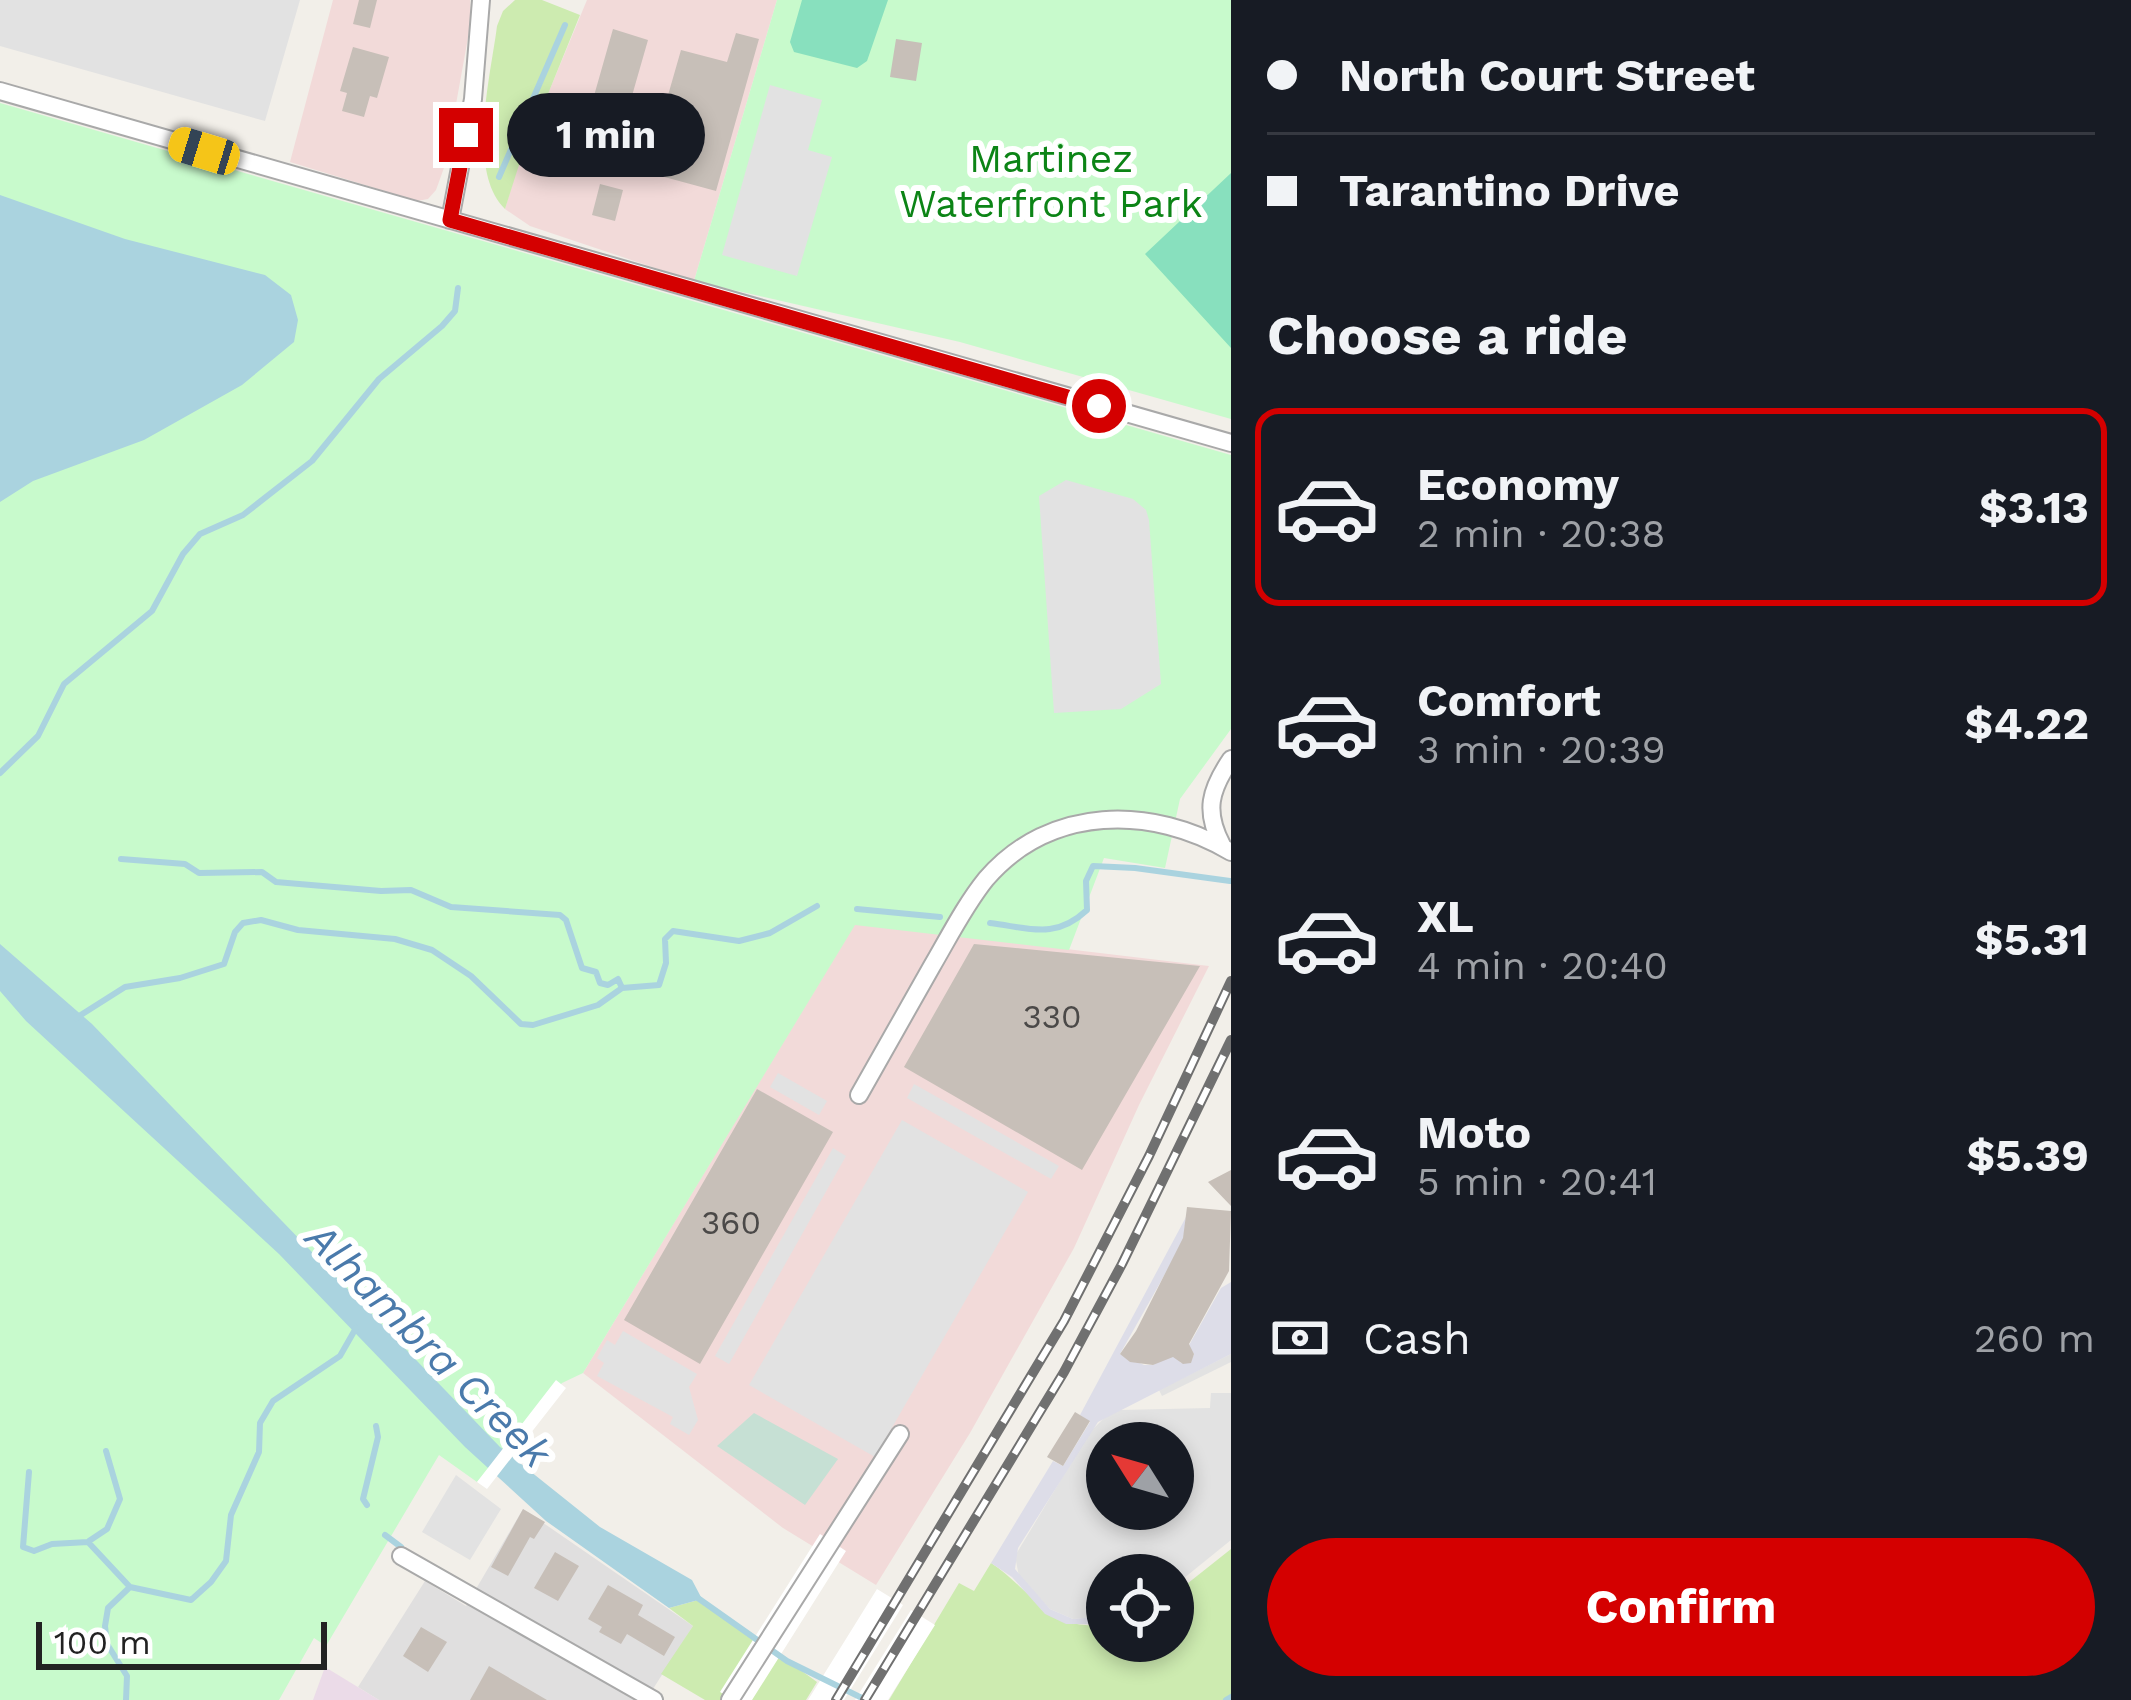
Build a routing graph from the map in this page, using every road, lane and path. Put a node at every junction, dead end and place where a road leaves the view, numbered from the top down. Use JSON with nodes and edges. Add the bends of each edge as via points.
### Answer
{"nodes":[{"id":1,"x":481,"y":0,"type":"edge"},
{"id":2,"x":0,"y":91,"type":"edge"},
{"id":3,"x":450,"y":220,"type":"junction"},
{"id":4,"x":1231,"y":442,"type":"edge"},
{"id":5,"x":1231,"y":759,"type":"edge"},
{"id":6,"x":1227,"y":850,"type":"edge"},
{"id":7,"x":859,"y":1095,"type":"dead end"},
{"id":8,"x":900,"y":1434,"type":"dead end"},
{"id":9,"x":401,"y":1556,"type":"dead end"},
{"id":10,"x":730,"y":1699,"type":"edge"},
{"id":11,"x":654,"y":1700,"type":"edge"}],
"edges":[{"from":1,"to":3,"type":"street"},
{"from":2,"to":3,"type":"street"},
{"from":3,"to":4,"type":"street"},
{"from":5,"to":6,"type":"street","via":[[1209,807]]},
{"from":6,"to":7,"type":"street","via":[[1177,826],[1120,818],[1070,825],[1016,852],[973,897]]},
{"from":8,"to":10,"type":"street"},
{"from":9,"to":11,"type":"street"}]}
